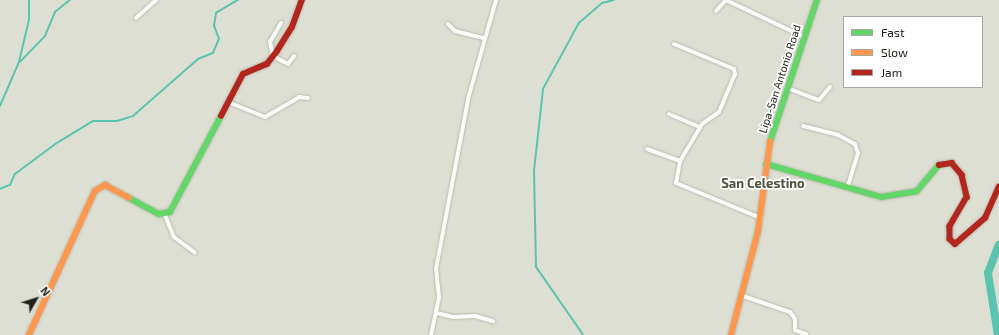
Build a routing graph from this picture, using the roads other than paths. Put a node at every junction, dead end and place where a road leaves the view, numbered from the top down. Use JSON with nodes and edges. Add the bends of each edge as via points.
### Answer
{"nodes":[{"id":1,"x":156,"y":0,"type":"edge"},
{"id":2,"x":302,"y":0,"type":"edge"},
{"id":3,"x":496,"y":0,"type":"edge"},
{"id":4,"x":817,"y":0,"type":"edge"},
{"id":5,"x":716,"y":11,"type":"dead end"},
{"id":6,"x":136,"y":18,"type":"dead end"},
{"id":7,"x":281,"y":23,"type":"dead end"},
{"id":8,"x":448,"y":24,"type":"dead end"},
{"id":9,"x":804,"y":37,"type":"junction"},
{"id":10,"x":483,"y":38,"type":"junction"},
{"id":11,"x":674,"y":44,"type":"dead end"},
{"id":12,"x":273,"y":56,"type":"junction"},
{"id":13,"x":294,"y":56,"type":"dead end"},
{"id":14,"x":830,"y":87,"type":"dead end"},
{"id":15,"x":787,"y":88,"type":"junction"},
{"id":16,"x":308,"y":98,"type":"dead end"},
{"id":17,"x":228,"y":102,"type":"junction"},
{"id":18,"x":669,"y":114,"type":"dead end"},
{"id":19,"x":803,"y":126,"type":"dead end"},
{"id":20,"x":700,"y":127,"type":"junction"},
{"id":21,"x":647,"y":149,"type":"dead end"},
{"id":22,"x":680,"y":161,"type":"junction"},
{"id":23,"x":766,"y":164,"type":"junction"},
{"id":24,"x":999,"y":187,"type":"edge"},
{"id":25,"x":847,"y":188,"type":"junction"},
{"id":26,"x":165,"y":215,"type":"junction"},
{"id":27,"x":760,"y":218,"type":"junction"},
{"id":28,"x":195,"y":253,"type":"dead end"},
{"id":29,"x":743,"y":296,"type":"junction"},
{"id":30,"x":436,"y":313,"type":"junction"},
{"id":31,"x":493,"y":321,"type":"dead end"},
{"id":32,"x":806,"y":334,"type":"edge"},
{"id":33,"x":29,"y":335,"type":"edge"},
{"id":34,"x":431,"y":335,"type":"edge"},
{"id":35,"x":731,"y":335,"type":"edge"}],
"edges":[{"from":1,"to":6,"type":"street"},
{"from":2,"to":12,"type":"street","via":[[292,27]]},
{"from":3,"to":10,"type":"street"},
{"from":4,"to":9,"type":"street","name":"Lipa-San Antonio Road"},
{"from":5,"to":9,"type":"street","via":[[726,0]]},
{"from":7,"to":12,"type":"street","via":[[270,42]]},
{"from":8,"to":10,"type":"street","via":[[455,31]]},
{"from":9,"to":15,"type":"street","name":"Lipa-San Antonio Road"},
{"from":10,"to":30,"type":"street","via":[[436,269]]},
{"from":11,"to":20,"type":"street","via":[[735,72],[719,112]]},
{"from":12,"to":13,"type":"street","via":[[288,64]]},
{"from":12,"to":17,"type":"street","via":[[267,64],[244,74]]},
{"from":14,"to":15,"type":"street","via":[[819,100]]},
{"from":15,"to":23,"type":"street","name":"Lipa-San Antonio Road"},
{"from":16,"to":17,"type":"street","via":[[299,97],[265,117]]},
{"from":17,"to":26,"type":"street","via":[[174,208]]},
{"from":18,"to":20,"type":"street"},
{"from":19,"to":25,"type":"street","via":[[838,135],[855,144],[858,153]]},
{"from":20,"to":22,"type":"street"},
{"from":21,"to":22,"type":"street"},
{"from":22,"to":27,"type":"street","via":[[675,180],[679,186]]},
{"from":23,"to":25,"type":"street"},
{"from":23,"to":27,"type":"street","name":"Lipa-San Antonio Road"},
{"from":24,"to":25,"type":"street","via":[[985,218],[966,238],[955,244],[950,239],[950,226],[967,197],[962,175],[952,163],[935,165],[922,186],[910,193],[881,197]]},
{"from":26,"to":28,"type":"street","via":[[174,237]]},
{"from":26,"to":33,"type":"street","via":[[112,187],[99,186]]},
{"from":27,"to":29,"type":"street","name":"Lipa-San Antonio Road"},
{"from":29,"to":32,"type":"street","via":[[790,312],[795,319],[795,330]]},
{"from":29,"to":35,"type":"street","name":"Lipa-San Antonio Road"},
{"from":30,"to":31,"type":"street","via":[[454,317],[475,316]]},
{"from":30,"to":34,"type":"street"}]}
